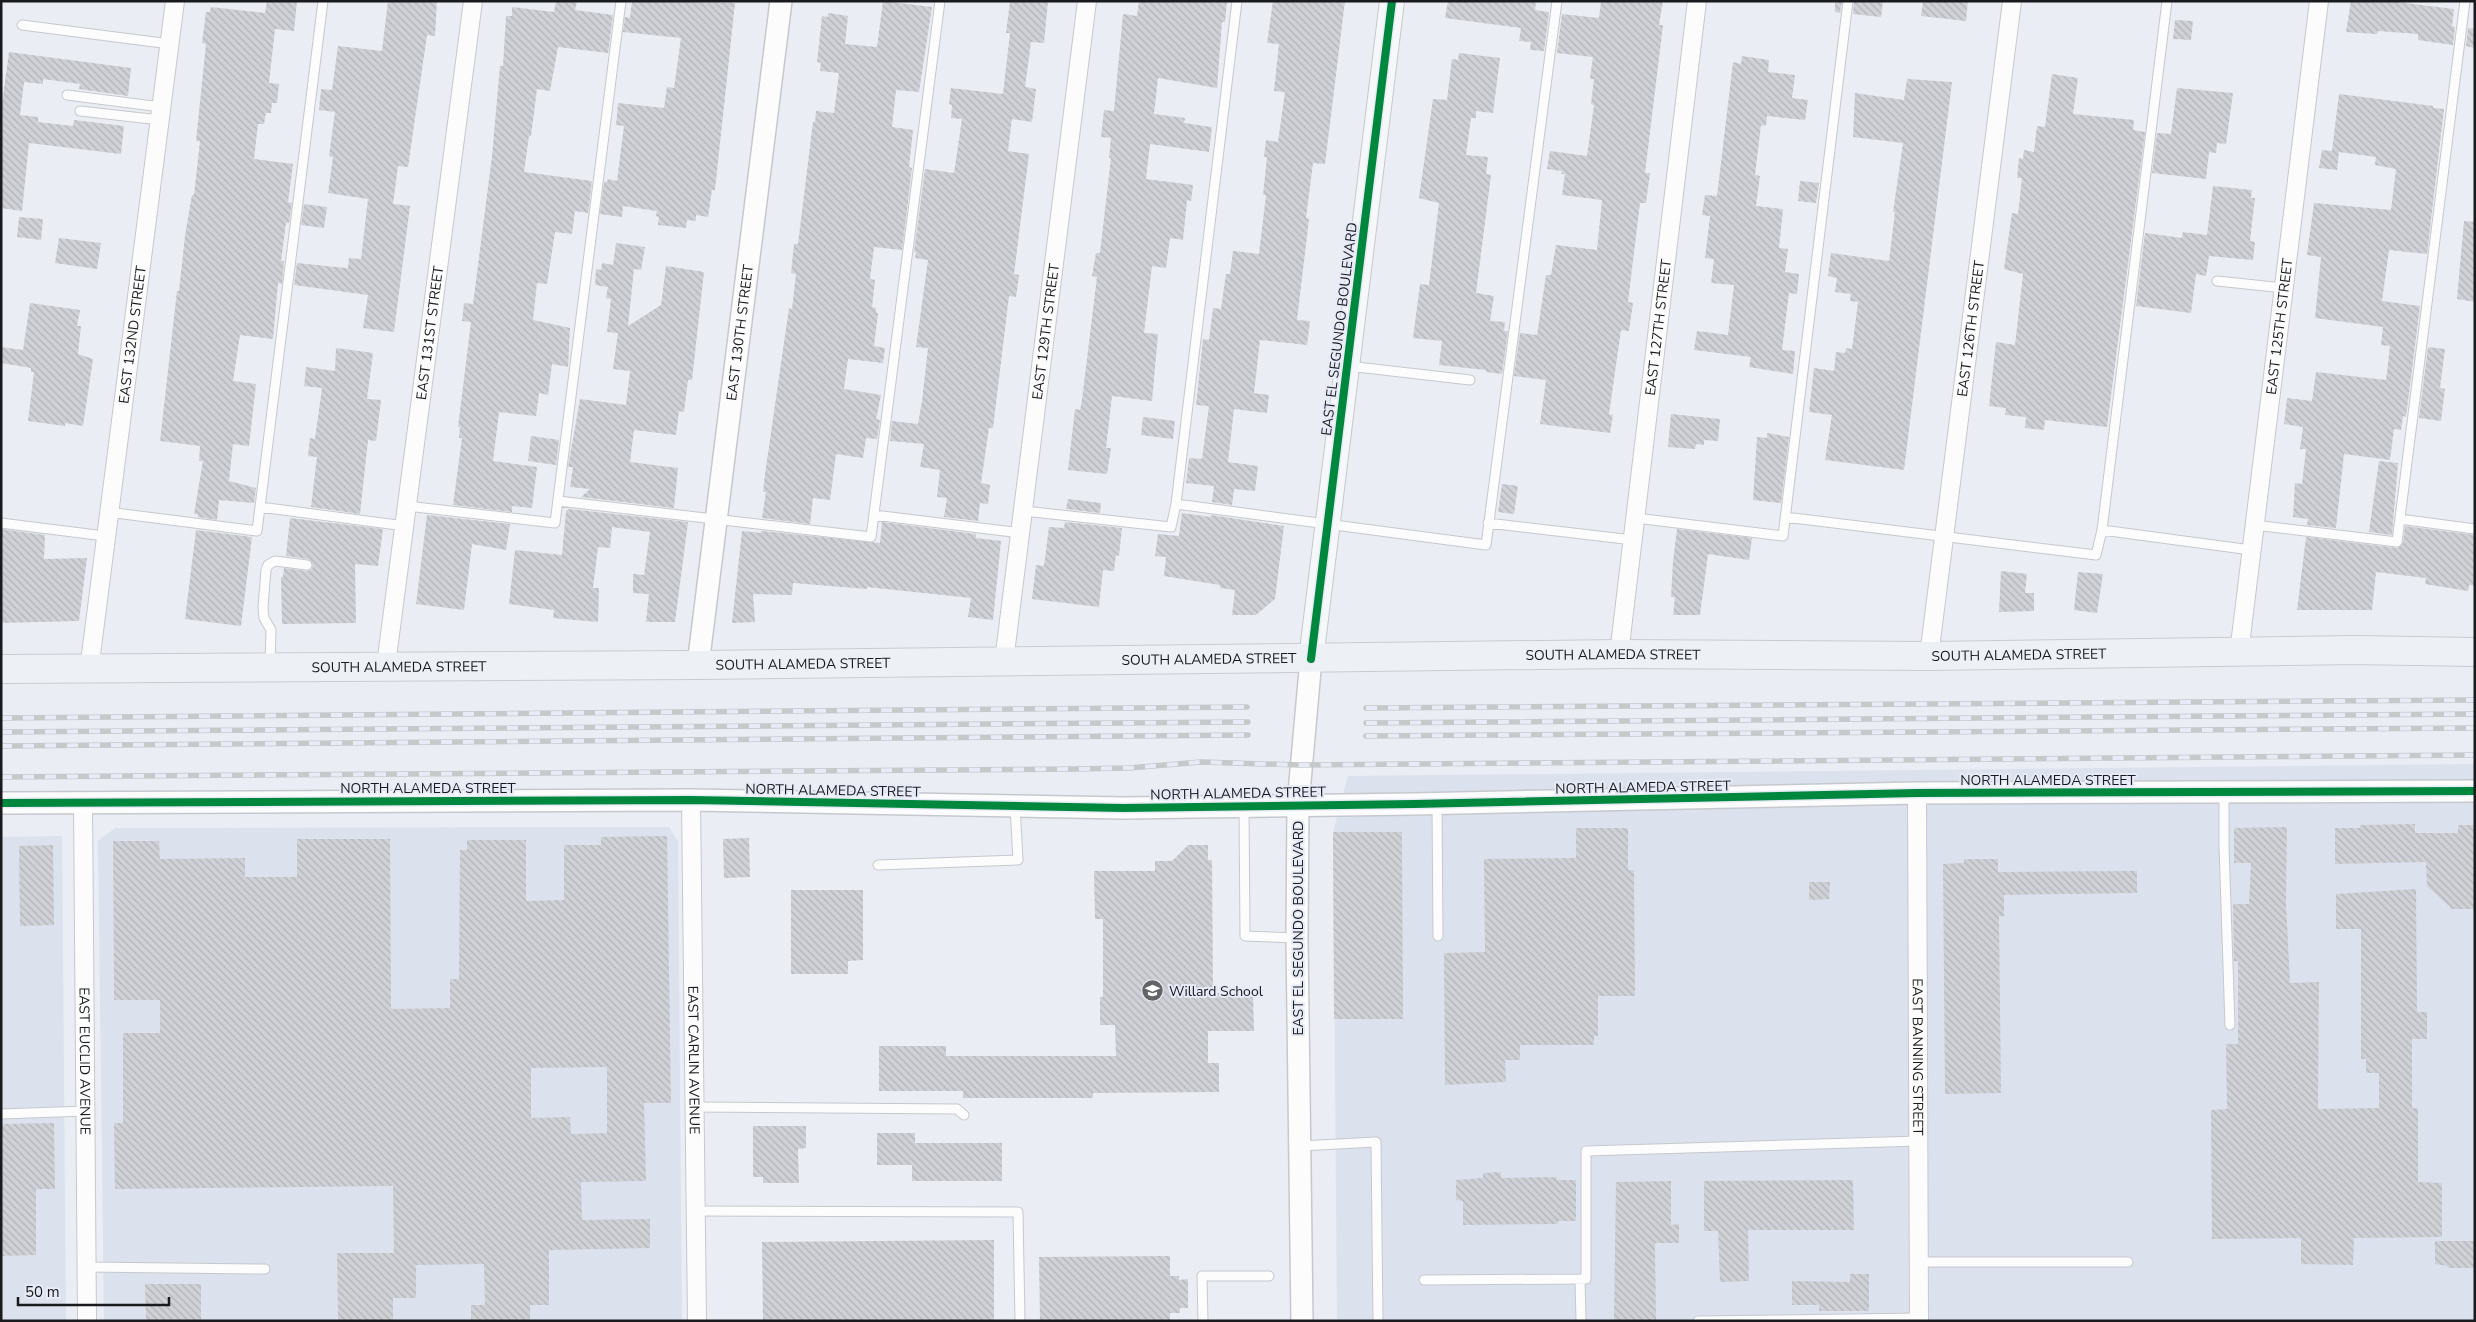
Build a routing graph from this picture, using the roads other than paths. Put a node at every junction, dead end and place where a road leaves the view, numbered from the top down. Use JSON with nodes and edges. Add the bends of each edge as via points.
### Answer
{"nodes":[{"id":1,"x":175,"y":1,"type":"edge"},
{"id":2,"x":323,"y":1,"type":"edge"},
{"id":3,"x":473,"y":1,"type":"edge"},
{"id":4,"x":621,"y":1,"type":"edge"},
{"id":5,"x":781,"y":1,"type":"edge"},
{"id":6,"x":940,"y":1,"type":"edge"},
{"id":7,"x":1088,"y":1,"type":"edge"},
{"id":8,"x":1237,"y":1,"type":"edge"},
{"id":9,"x":1392,"y":1,"type":"edge"},
{"id":10,"x":1557,"y":1,"type":"edge"},
{"id":11,"x":1698,"y":1,"type":"edge"},
{"id":12,"x":1848,"y":1,"type":"edge"},
{"id":13,"x":2012,"y":1,"type":"edge"},
{"id":14,"x":2167,"y":1,"type":"edge"},
{"id":15,"x":2320,"y":1,"type":"edge"},
{"id":16,"x":2465,"y":1,"type":"edge"},
{"id":17,"x":22,"y":25,"type":"dead end"},
{"id":18,"x":170,"y":44,"type":"junction"},
{"id":19,"x":66,"y":95,"type":"dead end"},
{"id":20,"x":80,"y":111,"type":"dead end"},
{"id":21,"x":160,"y":114,"type":"junction"},
{"id":22,"x":2217,"y":281,"type":"dead end"},
{"id":23,"x":2284,"y":288,"type":"junction"},
{"id":24,"x":1347,"y":366,"type":"junction"},
{"id":25,"x":1470,"y":380,"type":"dead end"},
{"id":26,"x":558,"y":501,"type":"junction"},
{"id":27,"x":1176,"y":504,"type":"junction"},
{"id":28,"x":407,"y":506,"type":"junction"},
{"id":29,"x":260,"y":507,"type":"junction"},
{"id":30,"x":1024,"y":511,"type":"junction"},
{"id":31,"x":108,"y":512,"type":"junction"},
{"id":32,"x":874,"y":515,"type":"junction"},
{"id":33,"x":1786,"y":517,"type":"junction"},
{"id":34,"x":1636,"y":518,"type":"junction"},
{"id":35,"x":2400,"y":519,"type":"junction"},
{"id":36,"x":716,"y":520,"type":"junction"},
{"id":37,"x":1488,"y":522,"type":"junction"},
{"id":38,"x":1,"y":523,"type":"edge"},
{"id":39,"x":1328,"y":525,"type":"junction"},
{"id":40,"x":2254,"y":525,"type":"junction"},
{"id":41,"x":405,"y":526,"type":"junction"},
{"id":42,"x":2475,"y":529,"type":"edge"},
{"id":43,"x":2102,"y":530,"type":"junction"},
{"id":44,"x":1021,"y":533,"type":"junction"},
{"id":45,"x":105,"y":536,"type":"junction"},
{"id":46,"x":1944,"y":537,"type":"junction"},
{"id":47,"x":1633,"y":540,"type":"junction"},
{"id":48,"x":2251,"y":550,"type":"junction"},
{"id":49,"x":307,"y":565,"type":"dead end"},
{"id":50,"x":2475,"y":652,"type":"edge"},
{"id":51,"x":2239,"y":653,"type":"junction"},
{"id":52,"x":1618,"y":654,"type":"junction"},
{"id":53,"x":1929,"y":656,"type":"junction"},
{"id":54,"x":1311,"y":659,"type":"junction"},
{"id":55,"x":1004,"y":661,"type":"junction"},
{"id":56,"x":698,"y":665,"type":"junction"},
{"id":57,"x":386,"y":666,"type":"junction"},
{"id":58,"x":270,"y":668,"type":"junction"},
{"id":59,"x":1,"y":669,"type":"edge"},
{"id":60,"x":89,"y":670,"type":"junction"},
{"id":61,"x":2475,"y":791,"type":"edge"},
{"id":62,"x":1917,"y":793,"type":"junction"},
{"id":63,"x":2224,"y":793,"type":"junction"},
{"id":64,"x":691,"y":800,"type":"junction"},
{"id":65,"x":83,"y":802,"type":"junction"},
{"id":66,"x":1,"y":803,"type":"edge"},
{"id":67,"x":1298,"y":804,"type":"junction"},
{"id":68,"x":1437,"y":804,"type":"junction"},
{"id":69,"x":1244,"y":805,"type":"junction"},
{"id":70,"x":1015,"y":806,"type":"junction"},
{"id":71,"x":878,"y":865,"type":"dead end"},
{"id":72,"x":1438,"y":936,"type":"dead end"},
{"id":73,"x":1298,"y":938,"type":"junction"},
{"id":74,"x":2230,"y":1025,"type":"dead end"},
{"id":75,"x":694,"y":1107,"type":"junction"},
{"id":76,"x":86,"y":1110,"type":"junction"},
{"id":77,"x":1,"y":1114,"type":"edge"},
{"id":78,"x":964,"y":1115,"type":"dead end"},
{"id":79,"x":1918,"y":1141,"type":"junction"},
{"id":80,"x":1300,"y":1146,"type":"junction"},
{"id":81,"x":696,"y":1211,"type":"junction"},
{"id":82,"x":1919,"y":1262,"type":"junction"},
{"id":83,"x":2128,"y":1262,"type":"dead end"},
{"id":84,"x":87,"y":1267,"type":"junction"},
{"id":85,"x":265,"y":1269,"type":"dead end"},
{"id":86,"x":1269,"y":1276,"type":"dead end"},
{"id":87,"x":1580,"y":1279,"type":"junction"},
{"id":88,"x":1424,"y":1280,"type":"dead end"},
{"id":89,"x":1919,"y":1319,"type":"edge"},
{"id":90,"x":88,"y":1321,"type":"edge"},
{"id":91,"x":697,"y":1321,"type":"edge"},
{"id":92,"x":1020,"y":1321,"type":"edge"},
{"id":93,"x":1203,"y":1321,"type":"edge"},
{"id":94,"x":1302,"y":1321,"type":"edge"},
{"id":95,"x":1378,"y":1321,"type":"edge"},
{"id":96,"x":1581,"y":1321,"type":"edge"},
{"id":97,"x":1698,"y":1321,"type":"edge"}],
"edges":[{"from":1,"to":18,"type":"street","name":"EAST 132ND STREET"},
{"from":2,"to":29,"type":"lane"},
{"from":3,"to":28,"type":"street","name":"EAST 131ST STREET"},
{"from":4,"to":26,"type":"lane"},
{"from":5,"to":36,"type":"street","name":"EAST 130TH STREET"},
{"from":6,"to":32,"type":"lane"},
{"from":7,"to":30,"type":"street","name":"EAST 129TH STREET"},
{"from":8,"to":27,"type":"lane"},
{"from":9,"to":24,"type":"main road","name":"EAST EL SEGUNDO BOULEVARD"},
{"from":10,"to":37,"type":"lane"},
{"from":11,"to":34,"type":"street","name":"EAST 127TH STREET"},
{"from":12,"to":33,"type":"lane"},
{"from":13,"to":46,"type":"street","name":"EAST 126TH STREET"},
{"from":14,"to":43,"type":"lane"},
{"from":15,"to":23,"type":"street","name":"EAST 125TH STREET"},
{"from":16,"to":35,"type":"lane"},
{"from":17,"to":18,"type":"lane"},
{"from":18,"to":21,"type":"street","name":"EAST 132ND STREET"},
{"from":19,"to":21,"type":"lane"},
{"from":20,"to":21,"type":"lane"},
{"from":21,"to":31,"type":"street","name":"EAST 132ND STREET"},
{"from":22,"to":23,"type":"lane"},
{"from":23,"to":40,"type":"street","name":"EAST 125TH STREET"},
{"from":24,"to":25,"type":"lane"},
{"from":24,"to":39,"type":"main road","name":"EAST EL SEGUNDO BOULEVARD"},
{"from":26,"to":28,"type":"lane","via":[[555,523]]},
{"from":26,"to":36,"type":"lane"},
{"from":27,"to":30,"type":"lane","via":[[1171,527]]},
{"from":27,"to":39,"type":"lane"},
{"from":28,"to":41,"type":"street","name":"EAST 131ST STREET"},
{"from":29,"to":31,"type":"lane","via":[[257,531]]},
{"from":29,"to":41,"type":"lane"},
{"from":30,"to":44,"type":"street","name":"EAST 129TH STREET"},
{"from":31,"to":45,"type":"street","name":"EAST 132ND STREET"},
{"from":32,"to":36,"type":"lane","via":[[871,537]]},
{"from":32,"to":44,"type":"lane"},
{"from":33,"to":34,"type":"lane","via":[[1782,536]]},
{"from":33,"to":46,"type":"lane"},
{"from":34,"to":47,"type":"street","name":"EAST 127TH STREET"},
{"from":35,"to":40,"type":"lane","via":[[2397,542]]},
{"from":35,"to":42,"type":"lane"},
{"from":36,"to":56,"type":"street","name":"EAST 130TH STREET"},
{"from":37,"to":39,"type":"lane","via":[[1486,545]]},
{"from":37,"to":47,"type":"lane"},
{"from":38,"to":45,"type":"lane"},
{"from":39,"to":54,"type":"main road","name":"EAST EL SEGUNDO BOULEVARD"},
{"from":40,"to":48,"type":"street","name":"EAST 125TH STREET"},
{"from":41,"to":57,"type":"street","name":"EAST 131ST STREET"},
{"from":43,"to":46,"type":"lane","via":[[2096,555]]},
{"from":43,"to":48,"type":"lane"},
{"from":44,"to":55,"type":"street","name":"EAST 129TH STREET"},
{"from":45,"to":60,"type":"street","name":"EAST 132ND STREET"},
{"from":46,"to":53,"type":"street","name":"EAST 126TH STREET"},
{"from":47,"to":52,"type":"street","name":"EAST 127TH STREET"},
{"from":48,"to":51,"type":"street","name":"EAST 125TH STREET"},
{"from":49,"to":58,"type":"lane","via":[[275,561],[266,570],[263,607],[264,618],[271,630]]},
{"from":50,"to":51,"type":"main road","name":"SOUTH ALAMEDA STREET","via":[[2355,650]]},
{"from":51,"to":53,"type":"main road","name":"SOUTH ALAMEDA STREET"},
{"from":52,"to":53,"type":"main road","name":"SOUTH ALAMEDA STREET"},
{"from":52,"to":54,"type":"main road","name":"SOUTH ALAMEDA STREET"},
{"from":54,"to":55,"type":"main road","name":"SOUTH ALAMEDA STREET"},
{"from":54,"to":67,"type":"street","name":"EAST EL SEGUNDO BOULEVARD"},
{"from":55,"to":56,"type":"main road","name":"SOUTH ALAMEDA STREET"},
{"from":56,"to":57,"type":"main road","name":"SOUTH ALAMEDA STREET"},
{"from":57,"to":58,"type":"main road","name":"SOUTH ALAMEDA STREET"},
{"from":58,"to":60,"type":"main road","name":"SOUTH ALAMEDA STREET"},
{"from":59,"to":60,"type":"main road","name":"SOUTH ALAMEDA STREET"},
{"from":61,"to":63,"type":"street","name":"NORTH ALAMEDA STREET"},
{"from":62,"to":63,"type":"street","name":"NORTH ALAMEDA STREET"},
{"from":62,"to":68,"type":"street","name":"NORTH ALAMEDA STREET"},
{"from":62,"to":79,"type":"street","name":"EAST BANNING STREET"},
{"from":63,"to":74,"type":"lane"},
{"from":64,"to":65,"type":"street","name":"NORTH ALAMEDA STREET"},
{"from":64,"to":70,"type":"street","name":"NORTH ALAMEDA STREET"},
{"from":64,"to":75,"type":"street","name":"EAST CARLIN AVENUE"},
{"from":65,"to":66,"type":"street","name":"NORTH ALAMEDA STREET"},
{"from":65,"to":76,"type":"street","name":"EAST EUCLID AVENUE"},
{"from":67,"to":68,"type":"street","name":"NORTH ALAMEDA STREET"},
{"from":67,"to":69,"type":"street","name":"NORTH ALAMEDA STREET"},
{"from":67,"to":73,"type":"street","name":"EAST EL SEGUNDO BOULEVARD"},
{"from":68,"to":72,"type":"lane"},
{"from":69,"to":70,"type":"street","name":"NORTH ALAMEDA STREET"},
{"from":69,"to":73,"type":"lane","via":[[1245,936]]},
{"from":70,"to":71,"type":"lane","via":[[1018,860]]},
{"from":73,"to":80,"type":"street","name":"EAST EL SEGUNDO BOULEVARD"},
{"from":75,"to":78,"type":"lane","via":[[956,1109]]},
{"from":75,"to":81,"type":"street","name":"EAST CARLIN AVENUE"},
{"from":76,"to":77,"type":"lane"},
{"from":76,"to":84,"type":"street","name":"EAST EUCLID AVENUE"},
{"from":79,"to":82,"type":"street","name":"EAST BANNING STREET"},
{"from":79,"to":87,"type":"lane","via":[[1586,1151],[1586,1279]]},
{"from":80,"to":94,"type":"street","name":"EAST EL SEGUNDO BOULEVARD"},
{"from":80,"to":95,"type":"lane","via":[[1376,1142]]},
{"from":81,"to":91,"type":"street","name":"EAST CARLIN AVENUE"},
{"from":81,"to":92,"type":"lane","via":[[1018,1212]]},
{"from":82,"to":83,"type":"lane"},
{"from":82,"to":89,"type":"street","name":"EAST BANNING STREET"},
{"from":84,"to":85,"type":"lane"},
{"from":84,"to":90,"type":"street","name":"EAST EUCLID AVENUE"},
{"from":86,"to":93,"type":"lane","via":[[1202,1276]]},
{"from":87,"to":88,"type":"lane"},
{"from":87,"to":96,"type":"lane"},
{"from":89,"to":97,"type":"lane"}]}
